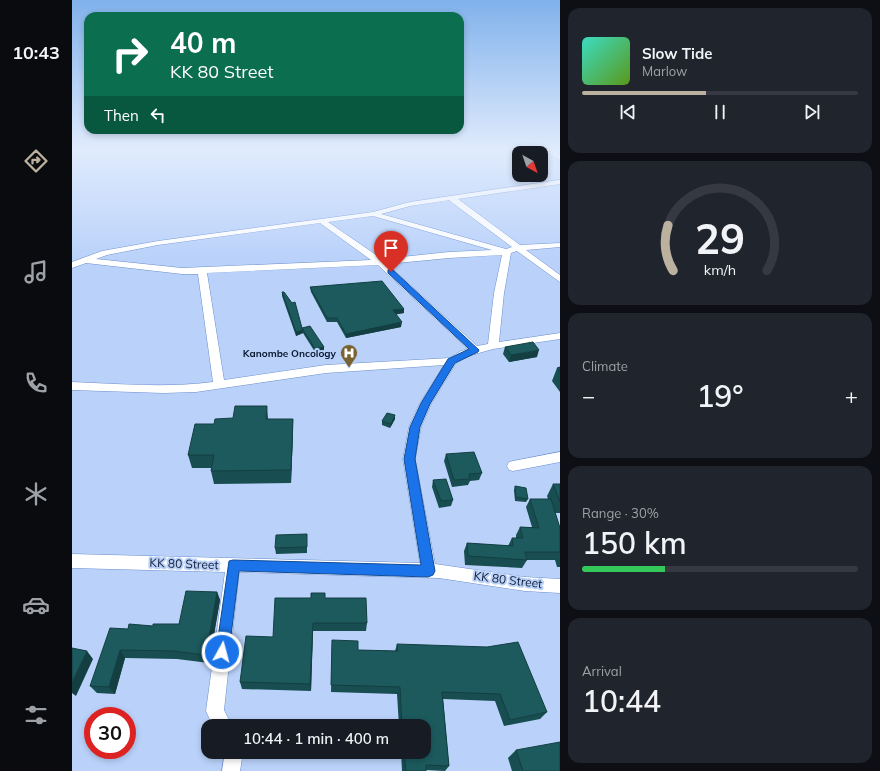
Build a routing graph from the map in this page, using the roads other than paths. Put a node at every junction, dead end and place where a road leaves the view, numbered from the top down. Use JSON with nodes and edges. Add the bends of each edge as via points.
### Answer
{"nodes":[{"id":1,"x":535,"y":186,"type":"edge"},
{"id":2,"x":453,"y":199,"type":"junction"},
{"id":3,"x":373,"y":214,"type":"junction"},
{"id":4,"x":320,"y":220,"type":"junction"},
{"id":5,"x":560,"y":245,"type":"edge"},
{"id":6,"x":516,"y":248,"type":"junction"},
{"id":7,"x":507,"y":252,"type":"junction"},
{"id":8,"x":72,"y":257,"type":"edge"},
{"id":9,"x":84,"y":260,"type":"junction"},
{"id":10,"x":380,"y":262,"type":"junction"},
{"id":11,"x":72,"y":265,"type":"edge"},
{"id":12,"x":202,"y":271,"type":"junction"},
{"id":13,"x":560,"y":279,"type":"edge"},
{"id":14,"x":560,"y":336,"type":"edge"},
{"id":15,"x":493,"y":346,"type":"junction"},
{"id":16,"x":475,"y":350,"type":"junction"},
{"id":17,"x":452,"y":361,"type":"junction"},
{"id":18,"x":219,"y":384,"type":"junction"},
{"id":19,"x":72,"y":386,"type":"edge"},
{"id":20,"x":560,"y":457,"type":"edge"},
{"id":21,"x":513,"y":466,"type":"dead end"},
{"id":22,"x":72,"y":561,"type":"edge"},
{"id":23,"x":233,"y":565,"type":"junction"},
{"id":24,"x":428,"y":571,"type":"junction"},
{"id":25,"x":560,"y":586,"type":"edge"},
{"id":26,"x":220,"y":719,"type":"edge"},
{"id":27,"x":233,"y":759,"type":"edge"},
{"id":28,"x":231,"y":771,"type":"edge"}],
"edges":[{"from":1,"to":2,"type":"street"},
{"from":2,"to":3,"type":"street","via":[[410,204]]},
{"from":2,"to":6,"type":"street"},
{"from":3,"to":4,"type":"street"},
{"from":3,"to":7,"type":"street"},
{"from":4,"to":9,"type":"street","via":[[151,244]]},
{"from":4,"to":10,"type":"street"},
{"from":5,"to":6,"type":"street"},
{"from":6,"to":7,"type":"street"},
{"from":6,"to":13,"type":"street"},
{"from":7,"to":10,"type":"street"},
{"from":7,"to":15,"type":"street"},
{"from":8,"to":9,"type":"street"},
{"from":9,"to":11,"type":"street"},
{"from":9,"to":12,"type":"street"},
{"from":10,"to":12,"type":"street"},
{"from":10,"to":16,"type":"street"},
{"from":12,"to":18,"type":"street"},
{"from":14,"to":15,"type":"street"},
{"from":15,"to":16,"type":"street"},
{"from":16,"to":17,"type":"street"},
{"from":17,"to":18,"type":"street","via":[[326,369]]},
{"from":17,"to":24,"type":"street","via":[[426,403],[415,427],[409,459]]},
{"from":18,"to":19,"type":"street","via":[[163,389]]},
{"from":20,"to":21,"type":"street"},
{"from":22,"to":23,"type":"street","name":"KK 80 Street"},
{"from":23,"to":24,"type":"street","name":"KK 80 Street"},
{"from":23,"to":26,"type":"street","via":[[215,710]]},
{"from":24,"to":25,"type":"street","name":"KK 80 Street"},
{"from":27,"to":28,"type":"street"}]}
